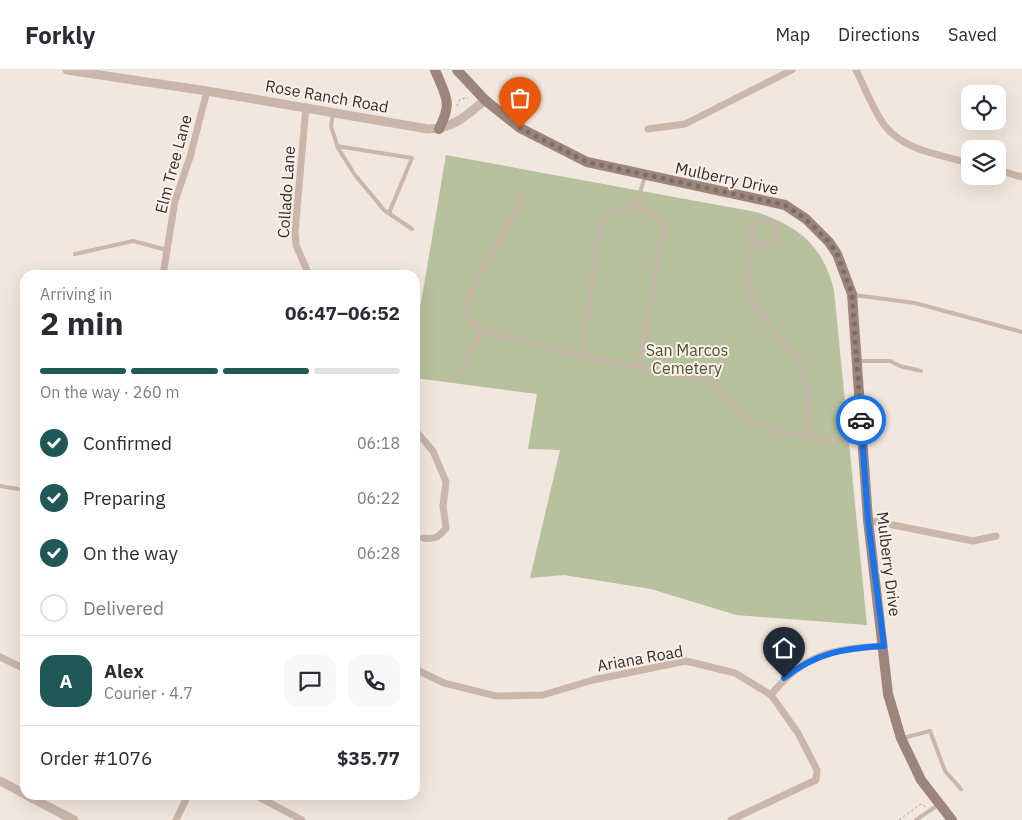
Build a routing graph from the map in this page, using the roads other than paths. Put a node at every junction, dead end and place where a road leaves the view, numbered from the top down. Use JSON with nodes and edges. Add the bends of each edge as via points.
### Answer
{"nodes":[{"id":1,"x":67,"y":70,"type":"edge"},
{"id":2,"x":435,"y":70,"type":"edge"},
{"id":3,"x":457,"y":70,"type":"edge"},
{"id":4,"x":792,"y":70,"type":"edge"},
{"id":5,"x":856,"y":70,"type":"edge"},
{"id":6,"x":207,"y":91,"type":"junction"},
{"id":7,"x":484,"y":100,"type":"junction"},
{"id":8,"x":306,"y":107,"type":"junction"},
{"id":9,"x":333,"y":112,"type":"junction"},
{"id":10,"x":438,"y":129,"type":"junction"},
{"id":11,"x":648,"y":129,"type":"dead end"},
{"id":12,"x":337,"y":146,"type":"junction"},
{"id":13,"x":961,"y":160,"type":"edge"},
{"id":14,"x":1006,"y":172,"type":"edge"},
{"id":15,"x":645,"y":176,"type":"junction"},
{"id":16,"x":1022,"y":177,"type":"edge"},
{"id":17,"x":521,"y":194,"type":"dead end"},
{"id":18,"x":636,"y":206,"type":"junction"},
{"id":19,"x":389,"y":213,"type":"junction"},
{"id":20,"x":412,"y":228,"type":"dead end"},
{"id":21,"x":754,"y":240,"type":"junction"},
{"id":22,"x":167,"y":250,"type":"junction"},
{"id":23,"x":75,"y":254,"type":"dead end"},
{"id":24,"x":164,"y":270,"type":"edge"},
{"id":25,"x":307,"y":270,"type":"edge"},
{"id":26,"x":852,"y":294,"type":"junction"},
{"id":27,"x":481,"y":331,"type":"junction"},
{"id":28,"x":1022,"y":332,"type":"edge"},
{"id":29,"x":582,"y":356,"type":"junction"},
{"id":30,"x":856,"y":361,"type":"junction"},
{"id":31,"x":639,"y":367,"type":"junction"},
{"id":32,"x":460,"y":371,"type":"dead end"},
{"id":33,"x":921,"y":371,"type":"dead end"},
{"id":34,"x":420,"y":436,"type":"edge"},
{"id":35,"x":806,"y":436,"type":"junction"},
{"id":36,"x":862,"y":443,"type":"junction"},
{"id":37,"x":0,"y":486,"type":"edge"},
{"id":38,"x":18,"y":489,"type":"dead end"},
{"id":39,"x":868,"y":520,"type":"junction"},
{"id":40,"x":996,"y":536,"type":"dead end"},
{"id":41,"x":423,"y":538,"type":"dead end"},
{"id":42,"x":884,"y":646,"type":"junction"},
{"id":43,"x":0,"y":657,"type":"edge"},
{"id":44,"x":20,"y":667,"type":"edge"},
{"id":45,"x":420,"y":671,"type":"edge"},
{"id":46,"x":771,"y":694,"type":"junction"},
{"id":47,"x":901,"y":738,"type":"junction"},
{"id":48,"x":0,"y":781,"type":"edge"},
{"id":49,"x":961,"y":789,"type":"dead end"},
{"id":50,"x":20,"y":792,"type":"edge"},
{"id":51,"x":36,"y":800,"type":"edge"},
{"id":52,"x":186,"y":800,"type":"edge"},
{"id":53,"x":264,"y":800,"type":"edge"},
{"id":54,"x":934,"y":807,"type":"junction"},
{"id":55,"x":74,"y":820,"type":"edge"},
{"id":56,"x":176,"y":820,"type":"edge"},
{"id":57,"x":302,"y":820,"type":"edge"},
{"id":58,"x":731,"y":820,"type":"edge"},
{"id":59,"x":916,"y":820,"type":"edge"},
{"id":60,"x":952,"y":820,"type":"edge"}],
"edges":[{"from":1,"to":6,"type":"street","name":"Rose Ranch Road"},
{"from":2,"to":10,"type":"main road","via":[[448,106]]},
{"from":3,"to":7,"type":"main road","name":"Mulberry Drive"},
{"from":4,"to":11,"type":"street","via":[[685,124]]},
{"from":5,"to":13,"type":"street","via":[[884,125],[897,138],[914,147]]},
{"from":6,"to":8,"type":"street","name":"Rose Ranch Road"},
{"from":6,"to":22,"type":"street","name":"Elm Tree Lane","via":[[175,201]]},
{"from":7,"to":10,"type":"street","name":"Rose Ranch Road","via":[[461,121]]},
{"from":7,"to":15,"type":"main road","name":"Mulberry Drive","via":[[520,128],[587,162]]},
{"from":8,"to":9,"type":"street","name":"Rose Ranch Road"},
{"from":8,"to":25,"type":"street","name":"Collado Lane","via":[[294,232]]},
{"from":9,"to":10,"type":"street","name":"Rose Ranch Road"},
{"from":9,"to":12,"type":"lane","via":[[331,126]]},
{"from":12,"to":19,"type":"lane","via":[[367,191]]},
{"from":12,"to":19,"type":"lane","via":[[412,158]]},
{"from":14,"to":16,"type":"street"},
{"from":15,"to":18,"type":"lane"},
{"from":15,"to":26,"type":"main road","name":"Mulberry Drive","via":[[785,205],[794,210],[837,254]]},
{"from":17,"to":27,"type":"lane","via":[[518,207],[471,292],[468,316]]},
{"from":18,"to":29,"type":"lane","via":[[620,208],[602,219]]},
{"from":18,"to":31,"type":"lane","via":[[665,226]]},
{"from":19,"to":20,"type":"lane"},
{"from":21,"to":21,"type":"lane","via":[[766,246],[773,243],[778,236],[776,224],[770,220],[759,221],[752,231]]},
{"from":21,"to":35,"type":"lane","via":[[746,276],[754,308],[800,361],[809,390]]},
{"from":22,"to":23,"type":"lane","via":[[132,241]]},
{"from":22,"to":24,"type":"street","name":"Elm Tree Lane"},
{"from":26,"to":28,"type":"lane","via":[[915,303]]},
{"from":26,"to":30,"type":"main road","name":"Mulberry Drive"},
{"from":27,"to":29,"type":"lane"},
{"from":27,"to":32,"type":"lane"},
{"from":29,"to":31,"type":"lane"},
{"from":30,"to":33,"type":"lane","via":[[890,361]]},
{"from":30,"to":36,"type":"main road","name":"Mulberry Drive"},
{"from":31,"to":35,"type":"lane","via":[[709,381],[746,419],[780,433]]},
{"from":34,"to":41,"type":"street","via":[[433,451],[446,482],[443,506],[446,528],[440,536]]},
{"from":35,"to":36,"type":"lane"},
{"from":36,"to":39,"type":"main road","name":"Mulberry Drive"},
{"from":37,"to":38,"type":"lane"},
{"from":39,"to":40,"type":"street","via":[[973,541]]},
{"from":39,"to":42,"type":"main road","name":"Mulberry Drive"},
{"from":42,"to":46,"type":"street","via":[[835,651],[812,659],[784,678]]},
{"from":42,"to":47,"type":"main road","name":"Mulberry Drive","via":[[888,694]]},
{"from":43,"to":44,"type":"street"},
{"from":45,"to":46,"type":"street","name":"Ariana Road","via":[[444,683],[496,696],[543,695],[593,680],[686,661],[735,673]]},
{"from":46,"to":58,"type":"street","name":"Ariana Road","via":[[798,733],[817,770],[816,780]]},
{"from":47,"to":49,"type":"lane","via":[[930,731],[945,772]]},
{"from":47,"to":54,"type":"main road","name":"Mulberry Drive"},
{"from":48,"to":50,"type":"street"},
{"from":51,"to":55,"type":"street"},
{"from":52,"to":56,"type":"street"},
{"from":53,"to":57,"type":"street"},
{"from":54,"to":59,"type":"lane"},
{"from":54,"to":60,"type":"main road","name":"Mulberry Drive"}]}
